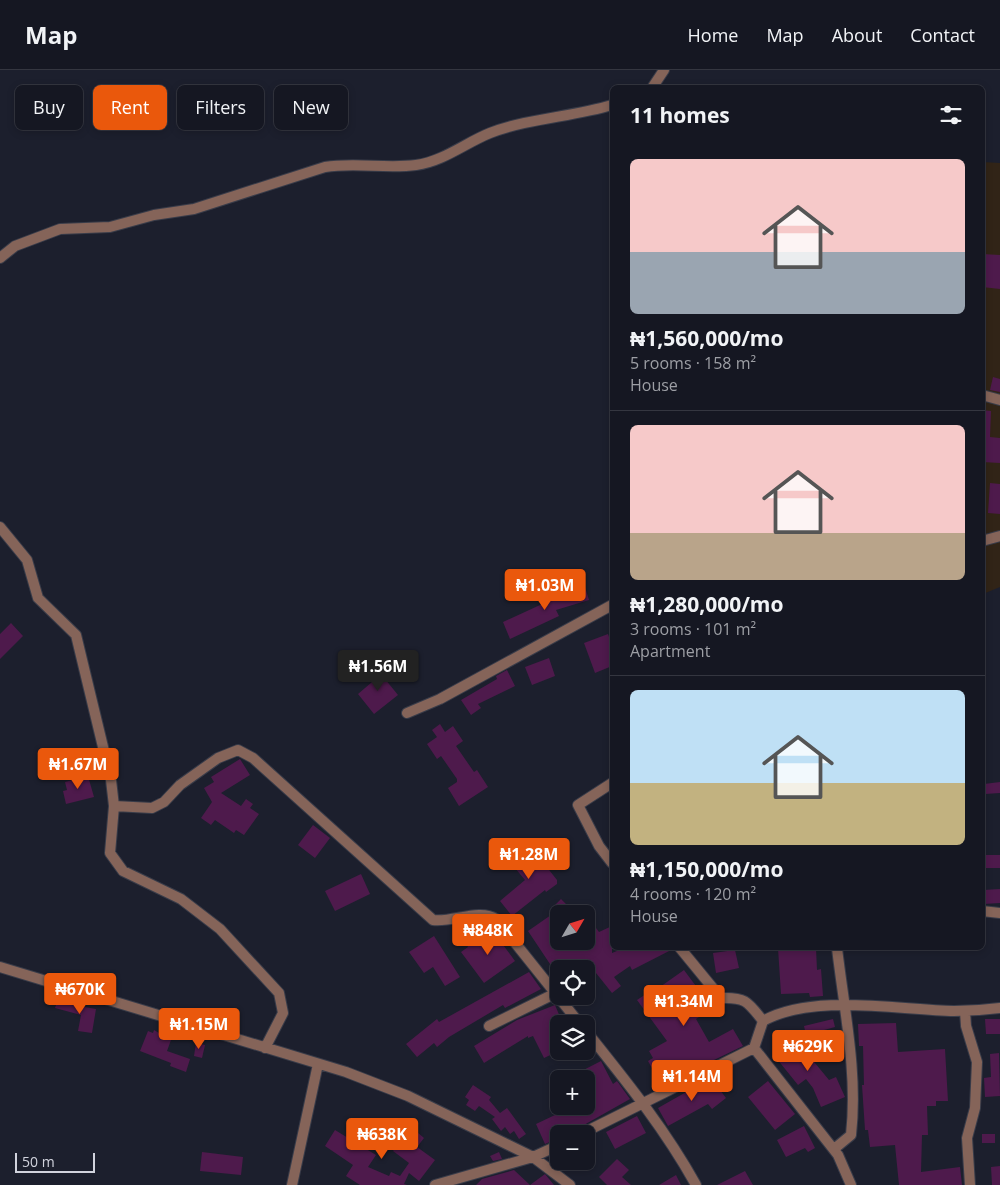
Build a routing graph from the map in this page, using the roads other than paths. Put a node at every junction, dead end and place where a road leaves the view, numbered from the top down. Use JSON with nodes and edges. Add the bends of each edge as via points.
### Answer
{"nodes":[{"id":1,"x":664,"y":70,"type":"edge"},
{"id":2,"x":654,"y":85,"type":"edge"},
{"id":3,"x":610,"y":106,"type":"edge"},
{"id":4,"x":0,"y":258,"type":"edge"},
{"id":5,"x":985,"y":396,"type":"edge"},
{"id":6,"x":1000,"y":400,"type":"edge"},
{"id":7,"x":0,"y":527,"type":"edge"},
{"id":8,"x":1000,"y":536,"type":"edge"},
{"id":9,"x":985,"y":540,"type":"edge"},
{"id":10,"x":610,"y":606,"type":"edge"},
{"id":11,"x":407,"y":713,"type":"dead end"},
{"id":12,"x":610,"y":784,"type":"edge"},
{"id":13,"x":114,"y":806,"type":"junction"},
{"id":14,"x":610,"y":860,"type":"edge"},
{"id":15,"x":985,"y":911,"type":"edge"},
{"id":16,"x":1000,"y":912,"type":"edge"},
{"id":17,"x":682,"y":950,"type":"edge"},
{"id":18,"x":837,"y":950,"type":"edge"},
{"id":19,"x":0,"y":967,"type":"edge"},
{"id":20,"x":550,"y":986,"type":"edge"},
{"id":21,"x":550,"y":996,"type":"edge"},
{"id":22,"x":565,"y":1005,"type":"edge"},
{"id":23,"x":846,"y":1006,"type":"junction"},
{"id":24,"x":1000,"y":1008,"type":"edge"},
{"id":25,"x":965,"y":1010,"type":"junction"},
{"id":26,"x":573,"y":1015,"type":"edge"},
{"id":27,"x":763,"y":1021,"type":"junction"},
{"id":28,"x":489,"y":1026,"type":"dead end"},
{"id":29,"x":595,"y":1042,"type":"edge"},
{"id":30,"x":265,"y":1048,"type":"junction"},
{"id":31,"x":754,"y":1048,"type":"junction"},
{"id":32,"x":318,"y":1064,"type":"junction"},
{"id":33,"x":644,"y":1103,"type":"junction"},
{"id":34,"x":595,"y":1128,"type":"edge"},
{"id":35,"x":834,"y":1149,"type":"junction"},
{"id":36,"x":550,"y":1150,"type":"edge"},
{"id":37,"x":533,"y":1158,"type":"junction"},
{"id":38,"x":292,"y":1185,"type":"edge"},
{"id":39,"x":435,"y":1185,"type":"edge"},
{"id":40,"x":570,"y":1185,"type":"edge"},
{"id":41,"x":696,"y":1185,"type":"edge"},
{"id":42,"x":851,"y":1185,"type":"edge"},
{"id":43,"x":970,"y":1185,"type":"edge"}],
"edges":[{"from":1,"to":2,"type":"street"},
{"from":3,"to":4,"type":"street","via":[[582,114],[525,123],[490,134],[442,158],[417,165],[343,164],[325,167],[194,209],[154,215],[110,227],[60,229],[15,246]]},
{"from":5,"to":6,"type":"street"},
{"from":7,"to":13,"type":"street","via":[[27,560],[38,598],[76,635],[111,780]]},
{"from":8,"to":9,"type":"street"},
{"from":10,"to":11,"type":"street","via":[[440,699]]},
{"from":12,"to":14,"type":"street","via":[[578,805],[599,846]]},
{"from":13,"to":20,"type":"street","via":[[152,808],[218,758],[238,750],[253,758],[432,920],[443,922],[478,916],[496,919]]},
{"from":13,"to":30,"type":"street","via":[[110,853],[123,871],[180,899],[220,929],[279,993],[283,1013]]},
{"from":15,"to":16,"type":"street"},
{"from":17,"to":27,"type":"street","via":[[721,998],[739,998],[751,1006]]},
{"from":18,"to":23,"type":"street"},
{"from":19,"to":30,"type":"street"},
{"from":21,"to":28,"type":"street"},
{"from":22,"to":26,"type":"street"},
{"from":23,"to":25,"type":"street"},
{"from":23,"to":27,"type":"street","via":[[786,1011]]},
{"from":23,"to":35,"type":"street","via":[[854,1102],[851,1135]]},
{"from":24,"to":25,"type":"street"},
{"from":25,"to":43,"type":"street","via":[[966,1026],[977,1062],[976,1108],[967,1138]]},
{"from":27,"to":31,"type":"street"},
{"from":29,"to":33,"type":"street"},
{"from":30,"to":32,"type":"street"},
{"from":31,"to":33,"type":"street"},
{"from":31,"to":35,"type":"street"},
{"from":32,"to":37,"type":"street","via":[[408,1096]]},
{"from":32,"to":38,"type":"street"},
{"from":33,"to":34,"type":"street"},
{"from":33,"to":41,"type":"street"},
{"from":35,"to":42,"type":"street"},
{"from":36,"to":37,"type":"street"},
{"from":37,"to":39,"type":"street"},
{"from":37,"to":40,"type":"street"}]}
